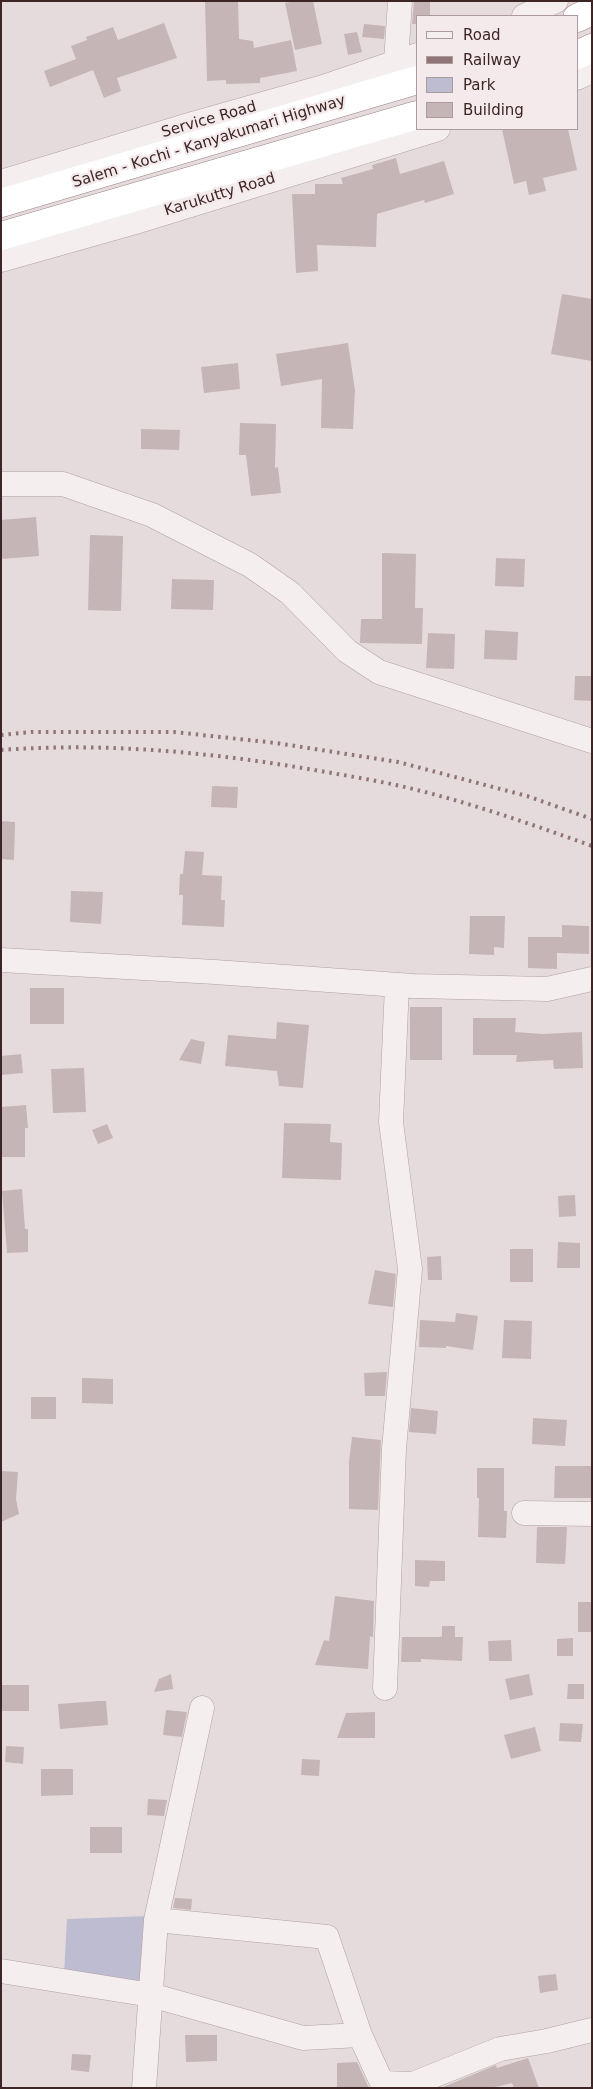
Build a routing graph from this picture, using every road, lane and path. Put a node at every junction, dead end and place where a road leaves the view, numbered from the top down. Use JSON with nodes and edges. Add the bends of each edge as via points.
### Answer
{"nodes":[{"id":1,"x":400,"y":1,"type":"edge"},
{"id":2,"x":556,"y":1,"type":"edge"},
{"id":3,"x":592,"y":11,"type":"edge"},
{"id":4,"x":526,"y":15,"type":"edge"},
{"id":5,"x":578,"y":18,"type":"edge"},
{"id":6,"x":592,"y":48,"type":"edge"},
{"id":7,"x":578,"y":55,"type":"edge"},
{"id":8,"x":406,"y":59,"type":"edge"},
{"id":9,"x":592,"y":71,"type":"edge"},
{"id":10,"x":578,"y":78,"type":"edge"},
{"id":11,"x":416,"y":80,"type":"edge"},
{"id":12,"x":416,"y":115,"type":"edge"},
{"id":13,"x":435,"y":130,"type":"edge"},
{"id":14,"x":1,"y":182,"type":"edge"},
{"id":15,"x":1,"y":203,"type":"edge"},
{"id":16,"x":1,"y":236,"type":"edge"},
{"id":17,"x":1,"y":260,"type":"edge"},
{"id":18,"x":1,"y":484,"type":"edge"},
{"id":19,"x":592,"y":741,"type":"edge"},
{"id":20,"x":1,"y":960,"type":"edge"},
{"id":21,"x":592,"y":979,"type":"edge"},
{"id":22,"x":397,"y":985,"type":"junction"},
{"id":23,"x":524,"y":1513,"type":"dead end"},
{"id":24,"x":592,"y":1514,"type":"edge"},
{"id":25,"x":385,"y":1688,"type":"dead end"},
{"id":26,"x":202,"y":1708,"type":"dead end"},
{"id":27,"x":156,"y":1920,"type":"junction"},
{"id":28,"x":1,"y":1971,"type":"edge"},
{"id":29,"x":151,"y":1995,"type":"junction"},
{"id":30,"x":592,"y":2030,"type":"edge"},
{"id":31,"x":360,"y":2035,"type":"junction"},
{"id":32,"x":144,"y":2088,"type":"edge"}],
"edges":[{"from":1,"to":8,"type":"street"},
{"from":2,"to":4,"type":"street"},
{"from":3,"to":5,"type":"highway"},
{"from":6,"to":7,"type":"highway"},
{"from":8,"to":14,"type":"street","name":"Service Road","via":[[323,87]]},
{"from":9,"to":10,"type":"street"},
{"from":11,"to":15,"type":"highway","name":"Salem - Kochi - Kanyakumari Highway"},
{"from":12,"to":16,"type":"highway","name":"Salem - Kochi - Kanyakumari Highway"},
{"from":13,"to":17,"type":"street","name":"Karukutty Road"},
{"from":18,"to":19,"type":"street","via":[[63,484],[152,514],[250,565],[290,592],[347,650],[379,672]]},
{"from":20,"to":22,"type":"street"},
{"from":21,"to":22,"type":"street","via":[[547,989]]},
{"from":22,"to":25,"type":"street","via":[[391,1122],[410,1270],[394,1449]]},
{"from":23,"to":24,"type":"street"},
{"from":26,"to":27,"type":"street"},
{"from":27,"to":29,"type":"street"},
{"from":27,"to":31,"type":"street","via":[[327,1938]]},
{"from":28,"to":29,"type":"street"},
{"from":29,"to":31,"type":"street","via":[[303,2038]]},
{"from":29,"to":32,"type":"street"},
{"from":30,"to":31,"type":"street","via":[[500,2048],[413,2084],[382,2084]]}]}
